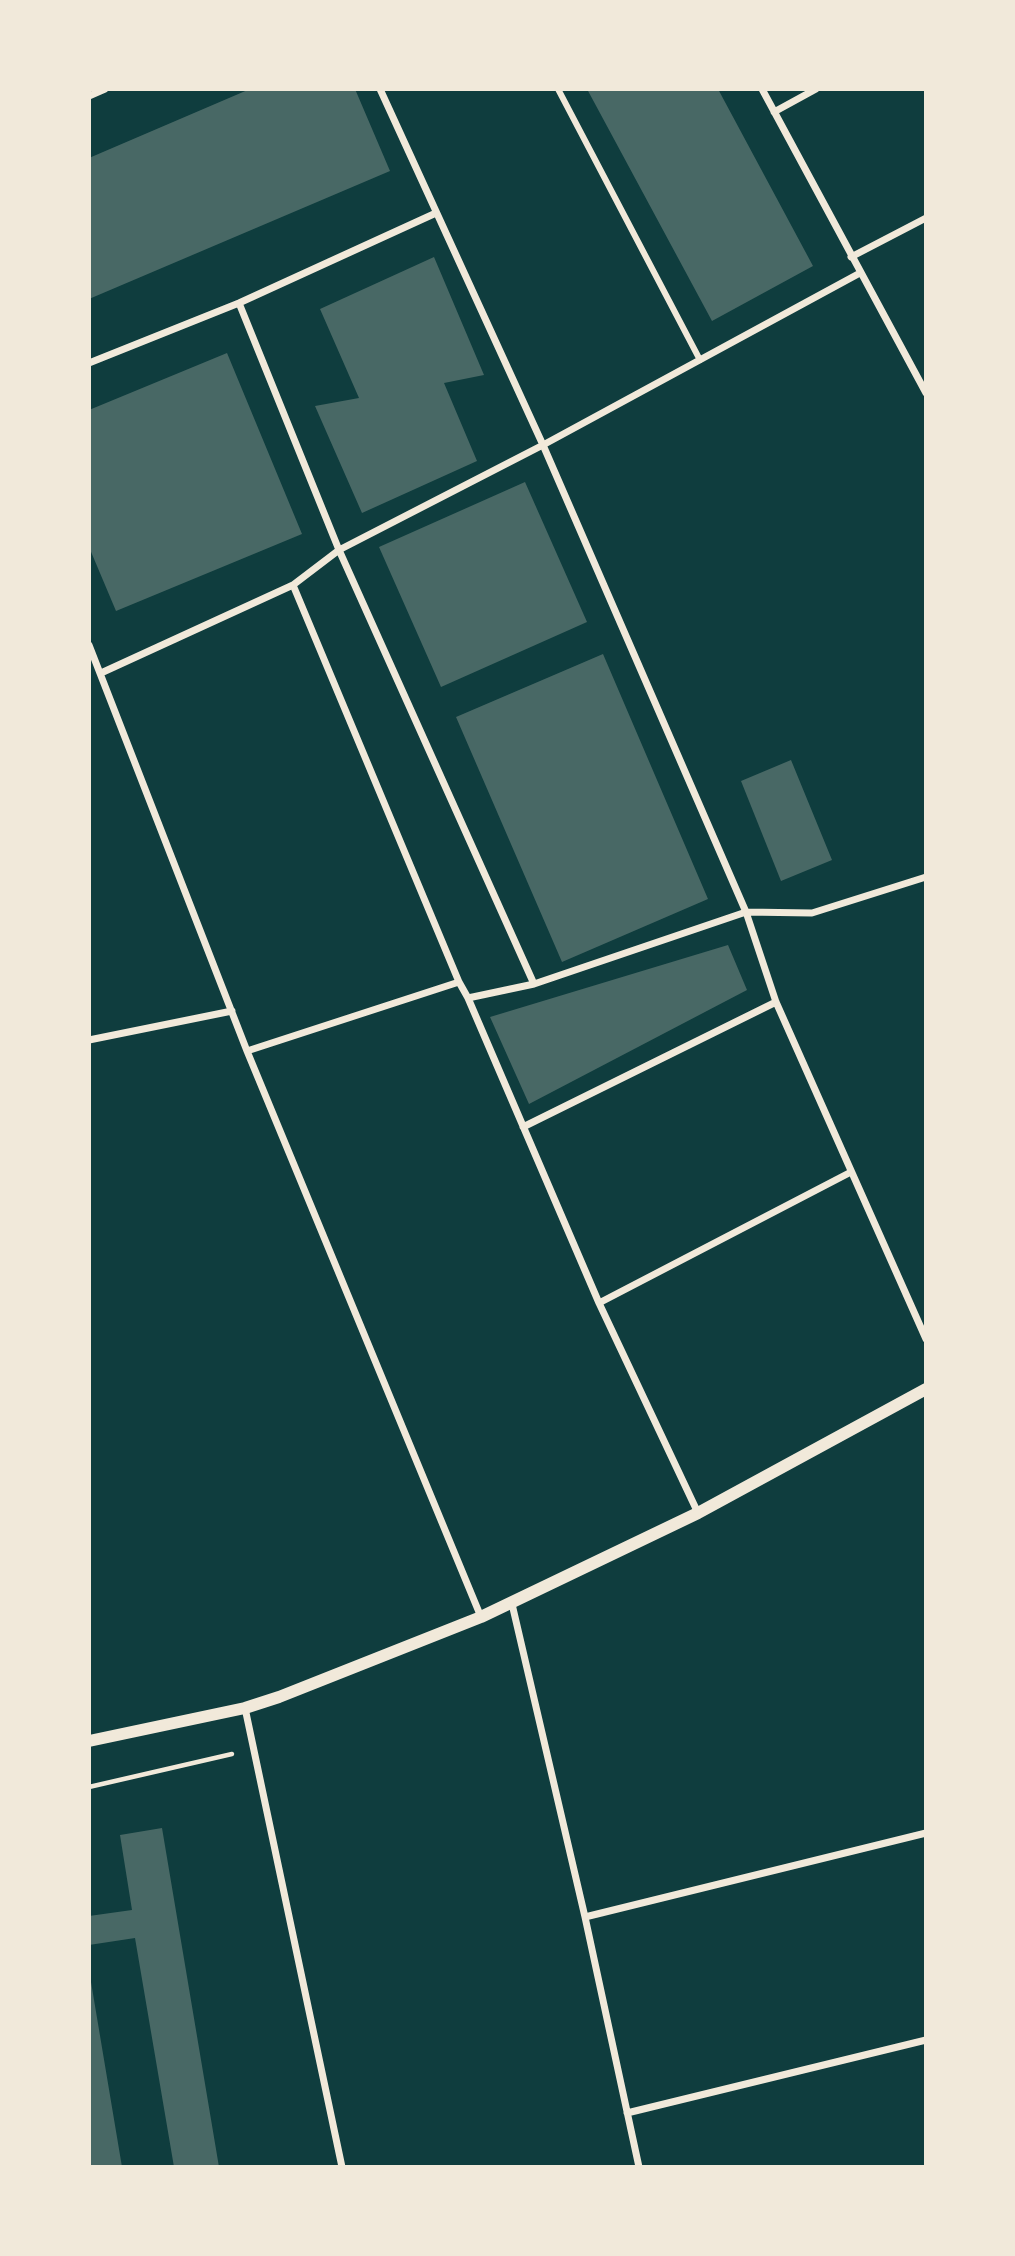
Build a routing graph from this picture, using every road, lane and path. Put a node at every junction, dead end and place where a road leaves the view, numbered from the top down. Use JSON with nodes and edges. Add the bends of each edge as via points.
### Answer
{"nodes":[{"id":1,"x":105,"y":89,"type":"edge"},
{"id":2,"x":380,"y":89,"type":"edge"},
{"id":3,"x":558,"y":89,"type":"edge"},
{"id":4,"x":762,"y":89,"type":"edge"},
{"id":5,"x":816,"y":89,"type":"edge"},
{"id":6,"x":89,"y":96,"type":"edge"},
{"id":7,"x":774,"y":111,"type":"junction"},
{"id":8,"x":436,"y":212,"type":"junction"},
{"id":9,"x":926,"y":218,"type":"edge"},
{"id":10,"x":851,"y":257,"type":"junction"},
{"id":11,"x":860,"y":274,"type":"junction"},
{"id":12,"x":239,"y":303,"type":"junction"},
{"id":13,"x":700,"y":360,"type":"junction"},
{"id":14,"x":89,"y":363,"type":"edge"},
{"id":15,"x":926,"y":393,"type":"edge"},
{"id":16,"x":543,"y":445,"type":"junction"},
{"id":17,"x":339,"y":550,"type":"junction"},
{"id":18,"x":293,"y":586,"type":"junction"},
{"id":19,"x":89,"y":645,"type":"edge"},
{"id":20,"x":101,"y":673,"type":"junction"},
{"id":21,"x":926,"y":877,"type":"edge"},
{"id":22,"x":746,"y":912,"type":"junction"},
{"id":23,"x":459,"y":982,"type":"junction"},
{"id":24,"x":534,"y":984,"type":"junction"},
{"id":25,"x":468,"y":998,"type":"junction"},
{"id":26,"x":776,"y":1002,"type":"junction"},
{"id":27,"x":232,"y":1011,"type":"junction"},
{"id":28,"x":89,"y":1040,"type":"edge"},
{"id":29,"x":247,"y":1051,"type":"junction"},
{"id":30,"x":523,"y":1127,"type":"junction"},
{"id":31,"x":850,"y":1172,"type":"junction"},
{"id":32,"x":599,"y":1303,"type":"junction"},
{"id":33,"x":926,"y":1339,"type":"edge"},
{"id":34,"x":926,"y":1389,"type":"edge"},
{"id":35,"x":698,"y":1513,"type":"junction"},
{"id":36,"x":512,"y":1604,"type":"junction"},
{"id":37,"x":481,"y":1617,"type":"junction"},
{"id":38,"x":245,"y":1707,"type":"junction"},
{"id":39,"x":89,"y":1741,"type":"edge"},
{"id":40,"x":254,"y":1749,"type":"junction"},
{"id":41,"x":89,"y":1787,"type":"edge"},
{"id":42,"x":926,"y":1833,"type":"edge"},
{"id":43,"x":585,"y":1917,"type":"junction"},
{"id":44,"x":926,"y":2040,"type":"edge"},
{"id":45,"x":627,"y":2113,"type":"junction"},
{"id":46,"x":342,"y":2167,"type":"edge"},
{"id":47,"x":639,"y":2167,"type":"edge"}],
"edges":[{"from":1,"to":6,"type":"street"},
{"from":2,"to":8,"type":"street"},
{"from":3,"to":13,"type":"street"},
{"from":4,"to":7,"type":"street"},
{"from":5,"to":7,"type":"street"},
{"from":7,"to":10,"type":"street"},
{"from":8,"to":12,"type":"street"},
{"from":8,"to":16,"type":"street"},
{"from":9,"to":10,"type":"street"},
{"from":10,"to":11,"type":"street"},
{"from":11,"to":13,"type":"street"},
{"from":11,"to":15,"type":"street"},
{"from":12,"to":14,"type":"street"},
{"from":12,"to":17,"type":"street"},
{"from":13,"to":16,"type":"street"},
{"from":16,"to":17,"type":"street"},
{"from":16,"to":22,"type":"street"},
{"from":17,"to":18,"type":"street"},
{"from":17,"to":24,"type":"street"},
{"from":18,"to":20,"type":"street"},
{"from":18,"to":23,"type":"street"},
{"from":19,"to":20,"type":"street"},
{"from":20,"to":27,"type":"street"},
{"from":21,"to":22,"type":"street","via":[[812,913]]},
{"from":22,"to":24,"type":"street"},
{"from":22,"to":26,"type":"street"},
{"from":23,"to":25,"type":"street"},
{"from":23,"to":29,"type":"street"},
{"from":24,"to":25,"type":"street"},
{"from":25,"to":30,"type":"street"},
{"from":26,"to":30,"type":"street"},
{"from":26,"to":31,"type":"street"},
{"from":27,"to":28,"type":"street"},
{"from":27,"to":29,"type":"street"},
{"from":29,"to":37,"type":"street"},
{"from":30,"to":32,"type":"street"},
{"from":31,"to":32,"type":"street"},
{"from":31,"to":33,"type":"street"},
{"from":32,"to":35,"type":"street"},
{"from":34,"to":35,"type":"street"},
{"from":35,"to":36,"type":"street"},
{"from":36,"to":37,"type":"street"},
{"from":36,"to":43,"type":"street"},
{"from":37,"to":38,"type":"street"},
{"from":38,"to":39,"type":"street"},
{"from":38,"to":40,"type":"street"},
{"from":40,"to":41,"type":"path"},
{"from":40,"to":46,"type":"street"},
{"from":42,"to":43,"type":"street"},
{"from":43,"to":45,"type":"street"},
{"from":44,"to":45,"type":"street"},
{"from":45,"to":47,"type":"street"}]}
